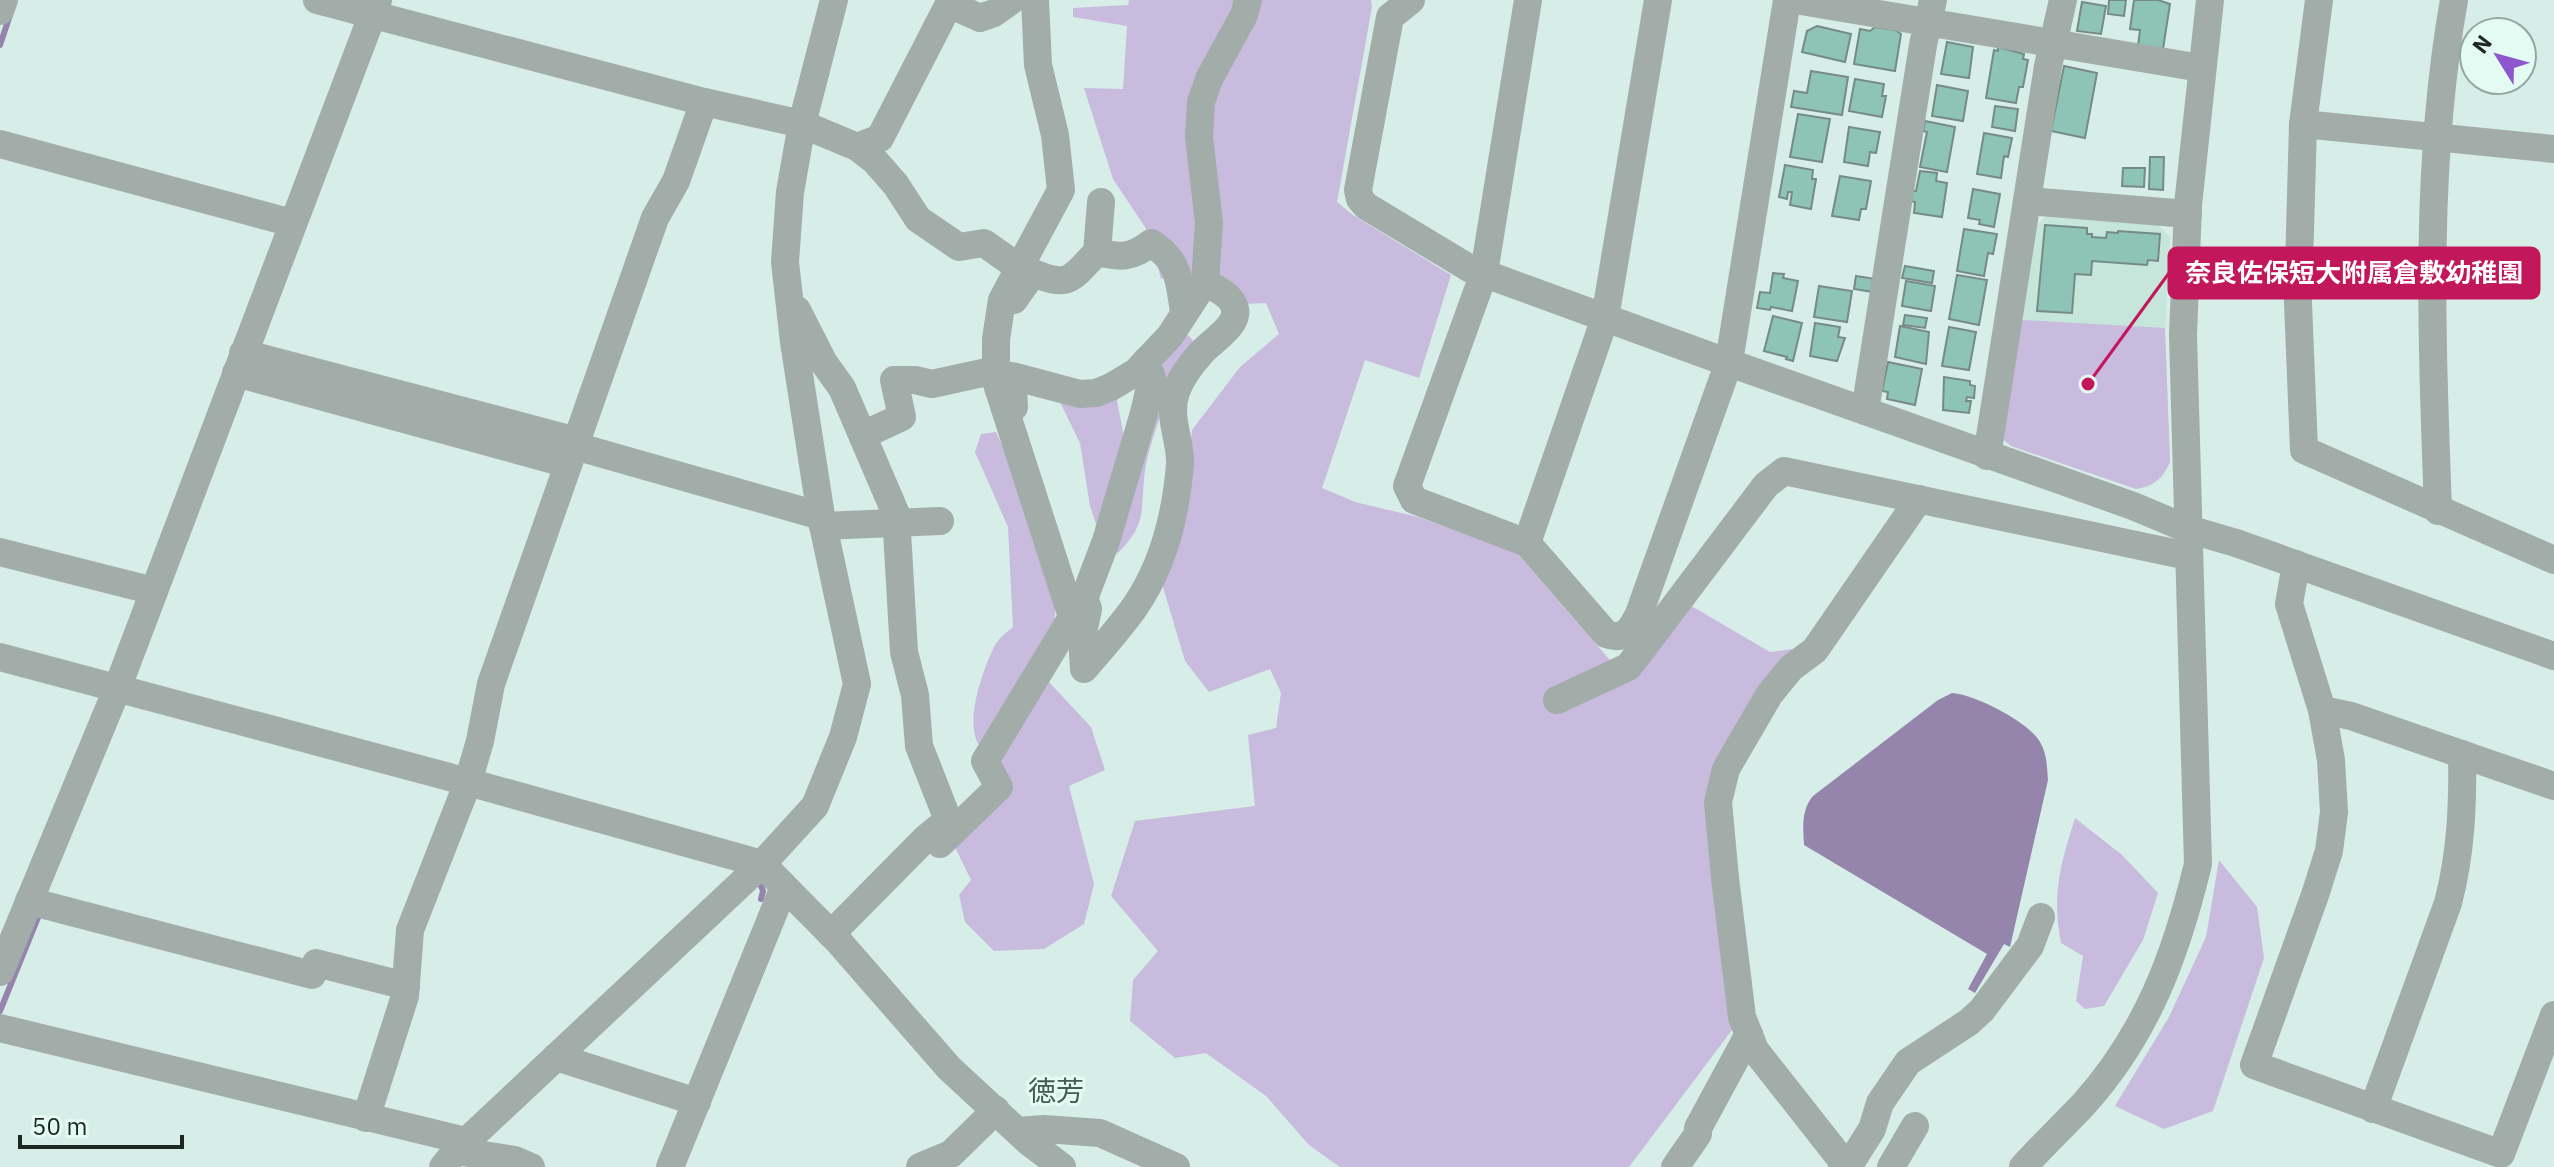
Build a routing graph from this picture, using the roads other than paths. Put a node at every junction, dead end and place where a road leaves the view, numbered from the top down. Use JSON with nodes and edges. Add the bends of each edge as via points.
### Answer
{"nodes":[{"id":1,"x":4,"y":0,"type":"edge"},
{"id":2,"x":317,"y":0,"type":"edge"},
{"id":3,"x":834,"y":0,"type":"edge"},
{"id":4,"x":1012,"y":0,"type":"edge"},
{"id":5,"x":1035,"y":0,"type":"edge"},
{"id":6,"x":1248,"y":0,"type":"edge"},
{"id":7,"x":1411,"y":0,"type":"edge"},
{"id":8,"x":1528,"y":0,"type":"edge"},
{"id":9,"x":1658,"y":0,"type":"edge"},
{"id":10,"x":1787,"y":0,"type":"edge"},
{"id":11,"x":1795,"y":0,"type":"edge"},
{"id":12,"x":2063,"y":0,"type":"edge"},
{"id":13,"x":2210,"y":0,"type":"edge"},
{"id":14,"x":2319,"y":0,"type":"edge"},
{"id":15,"x":2454,"y":0,"type":"edge"},
{"id":16,"x":950,"y":2,"type":"edge"},
{"id":17,"x":0,"y":11,"type":"edge"},
{"id":18,"x":1931,"y":11,"type":"edge"},
{"id":19,"x":380,"y":13,"type":"edge"},
{"id":20,"x":2054,"y":43,"type":"junction"},
{"id":21,"x":2201,"y":68,"type":"junction"},
{"id":22,"x":704,"y":102,"type":"junction"},
{"id":23,"x":802,"y":124,"type":"junction"},
{"id":24,"x":2303,"y":124,"type":"junction"},
{"id":25,"x":2436,"y":137,"type":"junction"},
{"id":26,"x":0,"y":144,"type":"edge"},
{"id":27,"x":857,"y":147,"type":"junction"},
{"id":28,"x":2554,"y":149,"type":"edge"},
{"id":29,"x":2027,"y":201,"type":"junction"},
{"id":30,"x":1101,"y":202,"type":"dead end"},
{"id":31,"x":2188,"y":214,"type":"junction"},
{"id":32,"x":292,"y":223,"type":"junction"},
{"id":33,"x":1097,"y":252,"type":"junction"},
{"id":34,"x":1018,"y":267,"type":"junction"},
{"id":35,"x":1484,"y":273,"type":"junction"},
{"id":36,"x":1205,"y":282,"type":"junction"},
{"id":37,"x":789,"y":295,"type":"junction"},
{"id":38,"x":1184,"y":312,"type":"junction"},
{"id":39,"x":1605,"y":318,"type":"junction"},
{"id":40,"x":998,"y":324,"type":"junction"},
{"id":41,"x":1146,"y":361,"type":"junction"},
{"id":42,"x":1729,"y":362,"type":"junction"},
{"id":43,"x":248,"y":366,"type":"junction"},
{"id":44,"x":996,"y":370,"type":"junction"},
{"id":45,"x":1865,"y":411,"type":"junction"},
{"id":46,"x":1006,"y":413,"type":"junction"},
{"id":47,"x":863,"y":435,"type":"junction"},
{"id":48,"x":573,"y":451,"type":"junction"},
{"id":49,"x":1987,"y":456,"type":"junction"},
{"id":50,"x":1919,"y":499,"type":"junction"},
{"id":51,"x":2438,"y":511,"type":"junction"},
{"id":52,"x":822,"y":521,"type":"junction"},
{"id":53,"x":940,"y":521,"type":"dead end"},
{"id":54,"x":897,"y":524,"type":"junction"},
{"id":55,"x":2188,"y":542,"type":"junction"},
{"id":56,"x":1527,"y":543,"type":"junction"},
{"id":57,"x":0,"y":552,"type":"edge"},
{"id":58,"x":2554,"y":560,"type":"edge"},
{"id":59,"x":2296,"y":564,"type":"junction"},
{"id":60,"x":154,"y":591,"type":"junction"},
{"id":61,"x":1078,"y":606,"type":"junction"},
{"id":62,"x":1635,"y":641,"type":"junction"},
{"id":63,"x":2554,"y":656,"type":"edge"},
{"id":64,"x":0,"y":657,"type":"edge"},
{"id":65,"x":117,"y":689,"type":"junction"},
{"id":66,"x":1557,"y":700,"type":"dead end"},
{"id":67,"x":2322,"y":710,"type":"junction"},
{"id":68,"x":2462,"y":754,"type":"junction"},
{"id":69,"x":468,"y":782,"type":"junction"},
{"id":70,"x":2554,"y":786,"type":"edge"},
{"id":71,"x":762,"y":864,"type":"junction"},
{"id":72,"x":784,"y":887,"type":"junction"},
{"id":73,"x":39,"y":904,"type":"junction"},
{"id":74,"x":2041,"y":917,"type":"dead end"},
{"id":75,"x":835,"y":938,"type":"junction"},
{"id":76,"x":0,"y":972,"type":"edge"},
{"id":77,"x":406,"y":986,"type":"junction"},
{"id":78,"x":2554,"y":1015,"type":"edge"},
{"id":79,"x":0,"y":1028,"type":"edge"},
{"id":80,"x":1749,"y":1034,"type":"junction"},
{"id":81,"x":556,"y":1057,"type":"junction"},
{"id":82,"x":697,"y":1102,"type":"junction"},
{"id":83,"x":2373,"y":1109,"type":"junction"},
{"id":84,"x":996,"y":1110,"type":"junction"},
{"id":85,"x":366,"y":1118,"type":"junction"},
{"id":86,"x":1915,"y":1126,"type":"dead end"},
{"id":87,"x":1019,"y":1131,"type":"junction"},
{"id":88,"x":455,"y":1153,"type":"edge"},
{"id":89,"x":958,"y":1160,"type":"edge"},
{"id":90,"x":2500,"y":1161,"type":"edge"},
{"id":91,"x":531,"y":1167,"type":"edge"},
{"id":92,"x":670,"y":1167,"type":"edge"},
{"id":93,"x":920,"y":1167,"type":"edge"},
{"id":94,"x":1062,"y":1167,"type":"edge"},
{"id":95,"x":1176,"y":1167,"type":"edge"},
{"id":96,"x":1675,"y":1167,"type":"edge"},
{"id":97,"x":1845,"y":1167,"type":"edge"},
{"id":98,"x":1891,"y":1167,"type":"edge"},
{"id":99,"x":2023,"y":1167,"type":"edge"}],
"edges":[{"from":1,"to":17,"type":"street"},
{"from":2,"to":19,"type":"street"},
{"from":3,"to":23,"type":"street"},
{"from":4,"to":16,"type":"street","via":[[980,18]]},
{"from":5,"to":34,"type":"street","via":[[1038,65],[1055,135],[1061,190]]},
{"from":6,"to":36,"type":"street","via":[[1201,102],[1199,137],[1209,223]]},
{"from":7,"to":35,"type":"street","via":[[1390,17],[1360,199]]},
{"from":8,"to":35,"type":"street"},
{"from":9,"to":39,"type":"street"},
{"from":10,"to":42,"type":"street"},
{"from":11,"to":18,"type":"street"},
{"from":12,"to":20,"type":"street"},
{"from":13,"to":21,"type":"street"},
{"from":14,"to":24,"type":"street"},
{"from":15,"to":25,"type":"street"},
{"from":16,"to":27,"type":"street","via":[[880,138]]},
{"from":18,"to":20,"type":"street"},
{"from":18,"to":45,"type":"street"},
{"from":19,"to":22,"type":"street"},
{"from":19,"to":32,"type":"street"},
{"from":20,"to":21,"type":"street"},
{"from":20,"to":29,"type":"street"},
{"from":21,"to":31,"type":"street"},
{"from":22,"to":23,"type":"street"},
{"from":22,"to":48,"type":"street","via":[[676,181],[655,218]]},
{"from":23,"to":27,"type":"street"},
{"from":23,"to":37,"type":"street","via":[[790,192],[785,262]]},
{"from":24,"to":25,"type":"street"},
{"from":24,"to":51,"type":"street","via":[[2298,303],[2304,450]]},
{"from":25,"to":28,"type":"street"},
{"from":25,"to":51,"type":"street","via":[[2430,308]]},
{"from":26,"to":32,"type":"street"},
{"from":27,"to":34,"type":"street","via":[[896,185],[918,219],[959,247],[984,243]]},
{"from":29,"to":31,"type":"street"},
{"from":29,"to":49,"type":"street"},
{"from":30,"to":33,"type":"street"},
{"from":31,"to":55,"type":"street","via":[[2183,335]]},
{"from":32,"to":43,"type":"street"},
{"from":33,"to":38,"type":"street","via":[[1121,258],[1151,243],[1167,253],[1177,272]]},
{"from":33,"to":40,"type":"street","via":[[1071,279],[1056,282],[1033,273]]},
{"from":34,"to":40,"type":"street","via":[[1002,300]]},
{"from":35,"to":39,"type":"street"},
{"from":35,"to":56,"type":"street","via":[[1407,486],[1414,500]]},
{"from":36,"to":38,"type":"street"},
{"from":36,"to":61,"type":"street","via":[[1228,297],[1234,319],[1183,376],[1175,394],[1172,421],[1180,457],[1166,547],[1135,606],[1084,669],[1082,637],[1088,609]]},
{"from":37,"to":47,"type":"street"},
{"from":37,"to":52,"type":"street"},
{"from":38,"to":41,"type":"street"},
{"from":39,"to":42,"type":"street"},
{"from":39,"to":56,"type":"street"},
{"from":40,"to":44,"type":"street"},
{"from":41,"to":46,"type":"street","via":[[1096,393],[1080,394],[1012,376],[1015,407]]},
{"from":41,"to":61,"type":"street","via":[[1152,378],[1144,413],[1106,541]]},
{"from":42,"to":45,"type":"street"},
{"from":42,"to":62,"type":"street","via":[[1632,629]]},
{"from":43,"to":48,"type":"street"},
{"from":43,"to":60,"type":"street"},
{"from":44,"to":46,"type":"street"},
{"from":44,"to":47,"type":"street","via":[[932,384],[894,380],[902,417]]},
{"from":45,"to":49,"type":"street"},
{"from":46,"to":61,"type":"street"},
{"from":47,"to":54,"type":"street"},
{"from":48,"to":52,"type":"street"},
{"from":48,"to":69,"type":"street","via":[[491,684]]},
{"from":49,"to":55,"type":"street","via":[[2133,506]]},
{"from":50,"to":55,"type":"street"},
{"from":50,"to":62,"type":"street","via":[[1784,471],[1766,485]]},
{"from":50,"to":80,"type":"street","via":[[1815,650],[1769,695],[1726,769],[1718,802],[1742,1017]]},
{"from":51,"to":58,"type":"street"},
{"from":52,"to":54,"type":"street"},
{"from":52,"to":71,"type":"street","via":[[857,684],[843,737],[815,806]]},
{"from":53,"to":54,"type":"street"},
{"from":54,"to":75,"type":"street","via":[[904,652],[915,695],[919,746],[948,820]]},
{"from":55,"to":59,"type":"street"},
{"from":55,"to":99,"type":"street","via":[[2198,864],[2185,918],[2149,1010],[2120,1055],[2084,1103]]},
{"from":56,"to":62,"type":"street","via":[[1606,634]]},
{"from":57,"to":60,"type":"street"},
{"from":59,"to":63,"type":"street"},
{"from":59,"to":67,"type":"street","via":[[2289,604]]},
{"from":60,"to":65,"type":"street"},
{"from":61,"to":75,"type":"street","via":[[985,761],[999,787]]},
{"from":62,"to":66,"type":"street","via":[[1628,667]]},
{"from":64,"to":65,"type":"street"},
{"from":65,"to":69,"type":"street"},
{"from":65,"to":73,"type":"street"},
{"from":67,"to":68,"type":"street"},
{"from":67,"to":83,"type":"street","via":[[2334,812],[2329,851],[2254,1065]]},
{"from":68,"to":70,"type":"street"},
{"from":68,"to":83,"type":"street","via":[[2456,875]]},
{"from":69,"to":71,"type":"street"},
{"from":69,"to":77,"type":"street","via":[[410,930]]},
{"from":71,"to":72,"type":"street"},
{"from":71,"to":81,"type":"street"},
{"from":72,"to":75,"type":"street"},
{"from":72,"to":82,"type":"street"},
{"from":73,"to":76,"type":"street"},
{"from":73,"to":77,"type":"street","via":[[312,975],[316,963]]},
{"from":74,"to":97,"type":"street","via":[[2030,946],[1982,1010],[1908,1062]]},
{"from":75,"to":84,"type":"street","via":[[949,1068]]},
{"from":77,"to":85,"type":"street"},
{"from":78,"to":90,"type":"street"},
{"from":79,"to":85,"type":"street"},
{"from":80,"to":96,"type":"street","via":[[1698,1134]]},
{"from":80,"to":97,"type":"street","via":[[1755,1050]]},
{"from":81,"to":82,"type":"street"},
{"from":81,"to":88,"type":"street"},
{"from":82,"to":92,"type":"street"},
{"from":83,"to":90,"type":"street"},
{"from":84,"to":87,"type":"street"},
{"from":84,"to":89,"type":"street"},
{"from":85,"to":88,"type":"street"},
{"from":86,"to":98,"type":"street"},
{"from":87,"to":94,"type":"street"},
{"from":87,"to":95,"type":"street","via":[[1100,1133]]},
{"from":88,"to":91,"type":"street"},
{"from":89,"to":93,"type":"street"}]}
